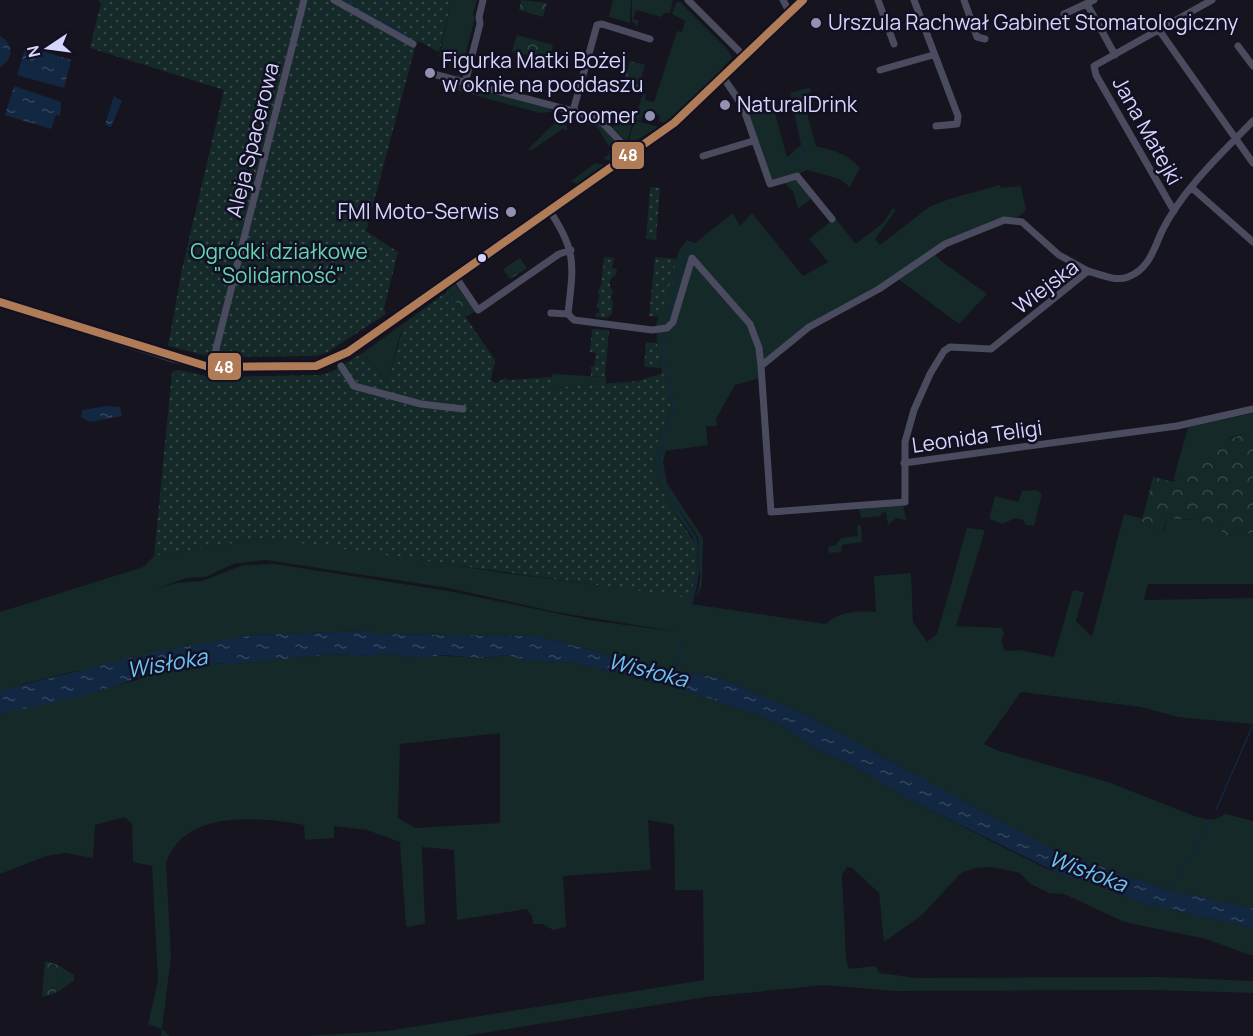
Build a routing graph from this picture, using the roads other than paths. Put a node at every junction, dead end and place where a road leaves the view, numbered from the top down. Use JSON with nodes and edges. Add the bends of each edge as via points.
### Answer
{"nodes":[{"id":1,"x":304,"y":0,"type":"edge"},
{"id":2,"x":334,"y":0,"type":"edge"},
{"id":3,"x":483,"y":0,"type":"edge"},
{"id":4,"x":688,"y":0,"type":"edge"},
{"id":5,"x":783,"y":0,"type":"edge"},
{"id":6,"x":803,"y":0,"type":"edge"},
{"id":7,"x":878,"y":0,"type":"edge"},
{"id":8,"x":914,"y":0,"type":"edge"},
{"id":9,"x":964,"y":0,"type":"edge"},
{"id":10,"x":1212,"y":0,"type":"edge"},
{"id":11,"x":1090,"y":2,"type":"edge"},
{"id":12,"x":789,"y":11,"type":"junction"},
{"id":13,"x":1064,"y":14,"type":"dead end"},
{"id":14,"x":1159,"y":30,"type":"junction"},
{"id":15,"x":981,"y":38,"type":"dead end"},
{"id":16,"x":650,"y":39,"type":"dead end"},
{"id":17,"x":413,"y":44,"type":"dead end"},
{"id":18,"x":894,"y":44,"type":"dead end"},
{"id":19,"x":1238,"y":46,"type":"dead end"},
{"id":20,"x":1115,"y":55,"type":"junction"},
{"id":21,"x":744,"y":56,"type":"junction"},
{"id":22,"x":933,"y":56,"type":"junction"},
{"id":23,"x":1253,"y":66,"type":"edge"},
{"id":24,"x":880,"y":70,"type":"dead end"},
{"id":25,"x":437,"y":75,"type":"dead end"},
{"id":26,"x":723,"y":77,"type":"junction"},
{"id":27,"x":465,"y":82,"type":"junction"},
{"id":28,"x":573,"y":111,"type":"junction"},
{"id":29,"x":1253,"y":121,"type":"edge"},
{"id":30,"x":936,"y":126,"type":"dead end"},
{"id":31,"x":1234,"y":140,"type":"junction"},
{"id":32,"x":753,"y":141,"type":"junction"},
{"id":33,"x":631,"y":153,"type":"junction"},
{"id":34,"x":703,"y":156,"type":"dead end"},
{"id":35,"x":1253,"y":163,"type":"edge"},
{"id":36,"x":1192,"y":188,"type":"junction"},
{"id":37,"x":549,"y":210,"type":"junction"},
{"id":38,"x":1174,"y":211,"type":"junction"},
{"id":39,"x":832,"y":219,"type":"dead end"},
{"id":40,"x":1253,"y":242,"type":"edge"},
{"id":41,"x":571,"y":250,"type":"junction"},
{"id":42,"x":1088,"y":271,"type":"junction"},
{"id":43,"x":455,"y":276,"type":"junction"},
{"id":44,"x":0,"y":302,"type":"edge"},
{"id":45,"x":551,"y":313,"type":"dead end"},
{"id":46,"x":568,"y":314,"type":"junction"},
{"id":47,"x":214,"y":357,"type":"dead end"},
{"id":48,"x":341,"y":366,"type":"dead end"},
{"id":49,"x":761,"y":366,"type":"junction"},
{"id":50,"x":463,"y":409,"type":"dead end"},
{"id":51,"x":1253,"y":410,"type":"edge"},
{"id":52,"x":904,"y":463,"type":"junction"}],
"edges":[{"from":1,"to":47,"type":"street","name":"Aleja Spacerowa"},
{"from":2,"to":17,"type":"street"},
{"from":3,"to":27,"type":"street"},
{"from":4,"to":21,"type":"street"},
{"from":5,"to":12,"type":"street"},
{"from":6,"to":12,"type":"street"},
{"from":7,"to":18,"type":"street"},
{"from":8,"to":22,"type":"street"},
{"from":9,"to":15,"type":"street"},
{"from":10,"to":14,"type":"street"},
{"from":11,"to":13,"type":"street"},
{"from":11,"to":20,"type":"street"},
{"from":12,"to":21,"type":"street"},
{"from":14,"to":20,"type":"street"},
{"from":14,"to":31,"type":"street"},
{"from":16,"to":28,"type":"street","via":[[597,25]]},
{"from":19,"to":23,"type":"street"},
{"from":20,"to":38,"type":"street","name":"Jana Matejki","via":[[1094,66],[1096,75]]},
{"from":21,"to":26,"type":"street"},
{"from":22,"to":24,"type":"street"},
{"from":22,"to":30,"type":"street","via":[[958,116],[957,124]]},
{"from":25,"to":27,"type":"street"},
{"from":26,"to":32,"type":"street","via":[[739,98]]},
{"from":26,"to":33,"type":"street","via":[[687,112]]},
{"from":27,"to":28,"type":"street"},
{"from":28,"to":33,"type":"street","via":[[600,120]]},
{"from":29,"to":31,"type":"street","name":"Wiejska"},
{"from":31,"to":35,"type":"street"},
{"from":31,"to":36,"type":"street","name":"Wiejska"},
{"from":32,"to":34,"type":"street"},
{"from":32,"to":39,"type":"street","via":[[770,184],[797,176]]},
{"from":33,"to":37,"type":"street"},
{"from":36,"to":38,"type":"street","name":"Wiejska"},
{"from":36,"to":40,"type":"street"},
{"from":37,"to":41,"type":"street"},
{"from":37,"to":43,"type":"street"},
{"from":38,"to":42,"type":"street","name":"Wiejska","via":[[1155,251],[1136,273],[1126,278],[1110,278]]},
{"from":41,"to":43,"type":"street","via":[[559,254],[478,310]]},
{"from":41,"to":46,"type":"street"},
{"from":42,"to":49,"type":"street","via":[[1059,255],[1022,222],[1004,220],[936,249],[879,289],[819,320]]},
{"from":42,"to":52,"type":"street","name":"Wiejska","via":[[991,349],[956,346],[944,351],[914,410]]},
{"from":43,"to":44,"type":"street","via":[[348,352],[325,363],[300,368],[209,367]]},
{"from":45,"to":46,"type":"street"},
{"from":46,"to":49,"type":"street","via":[[578,322],[652,330],[667,328],[673,322],[692,258],[750,324]]},
{"from":48,"to":50,"type":"street","via":[[354,386],[421,404]]},
{"from":49,"to":52,"type":"street","name":"Leonida Teligi","via":[[771,512],[905,502]]},
{"from":51,"to":52,"type":"street","name":"Leonida Teligi","via":[[1177,426]]}]}
